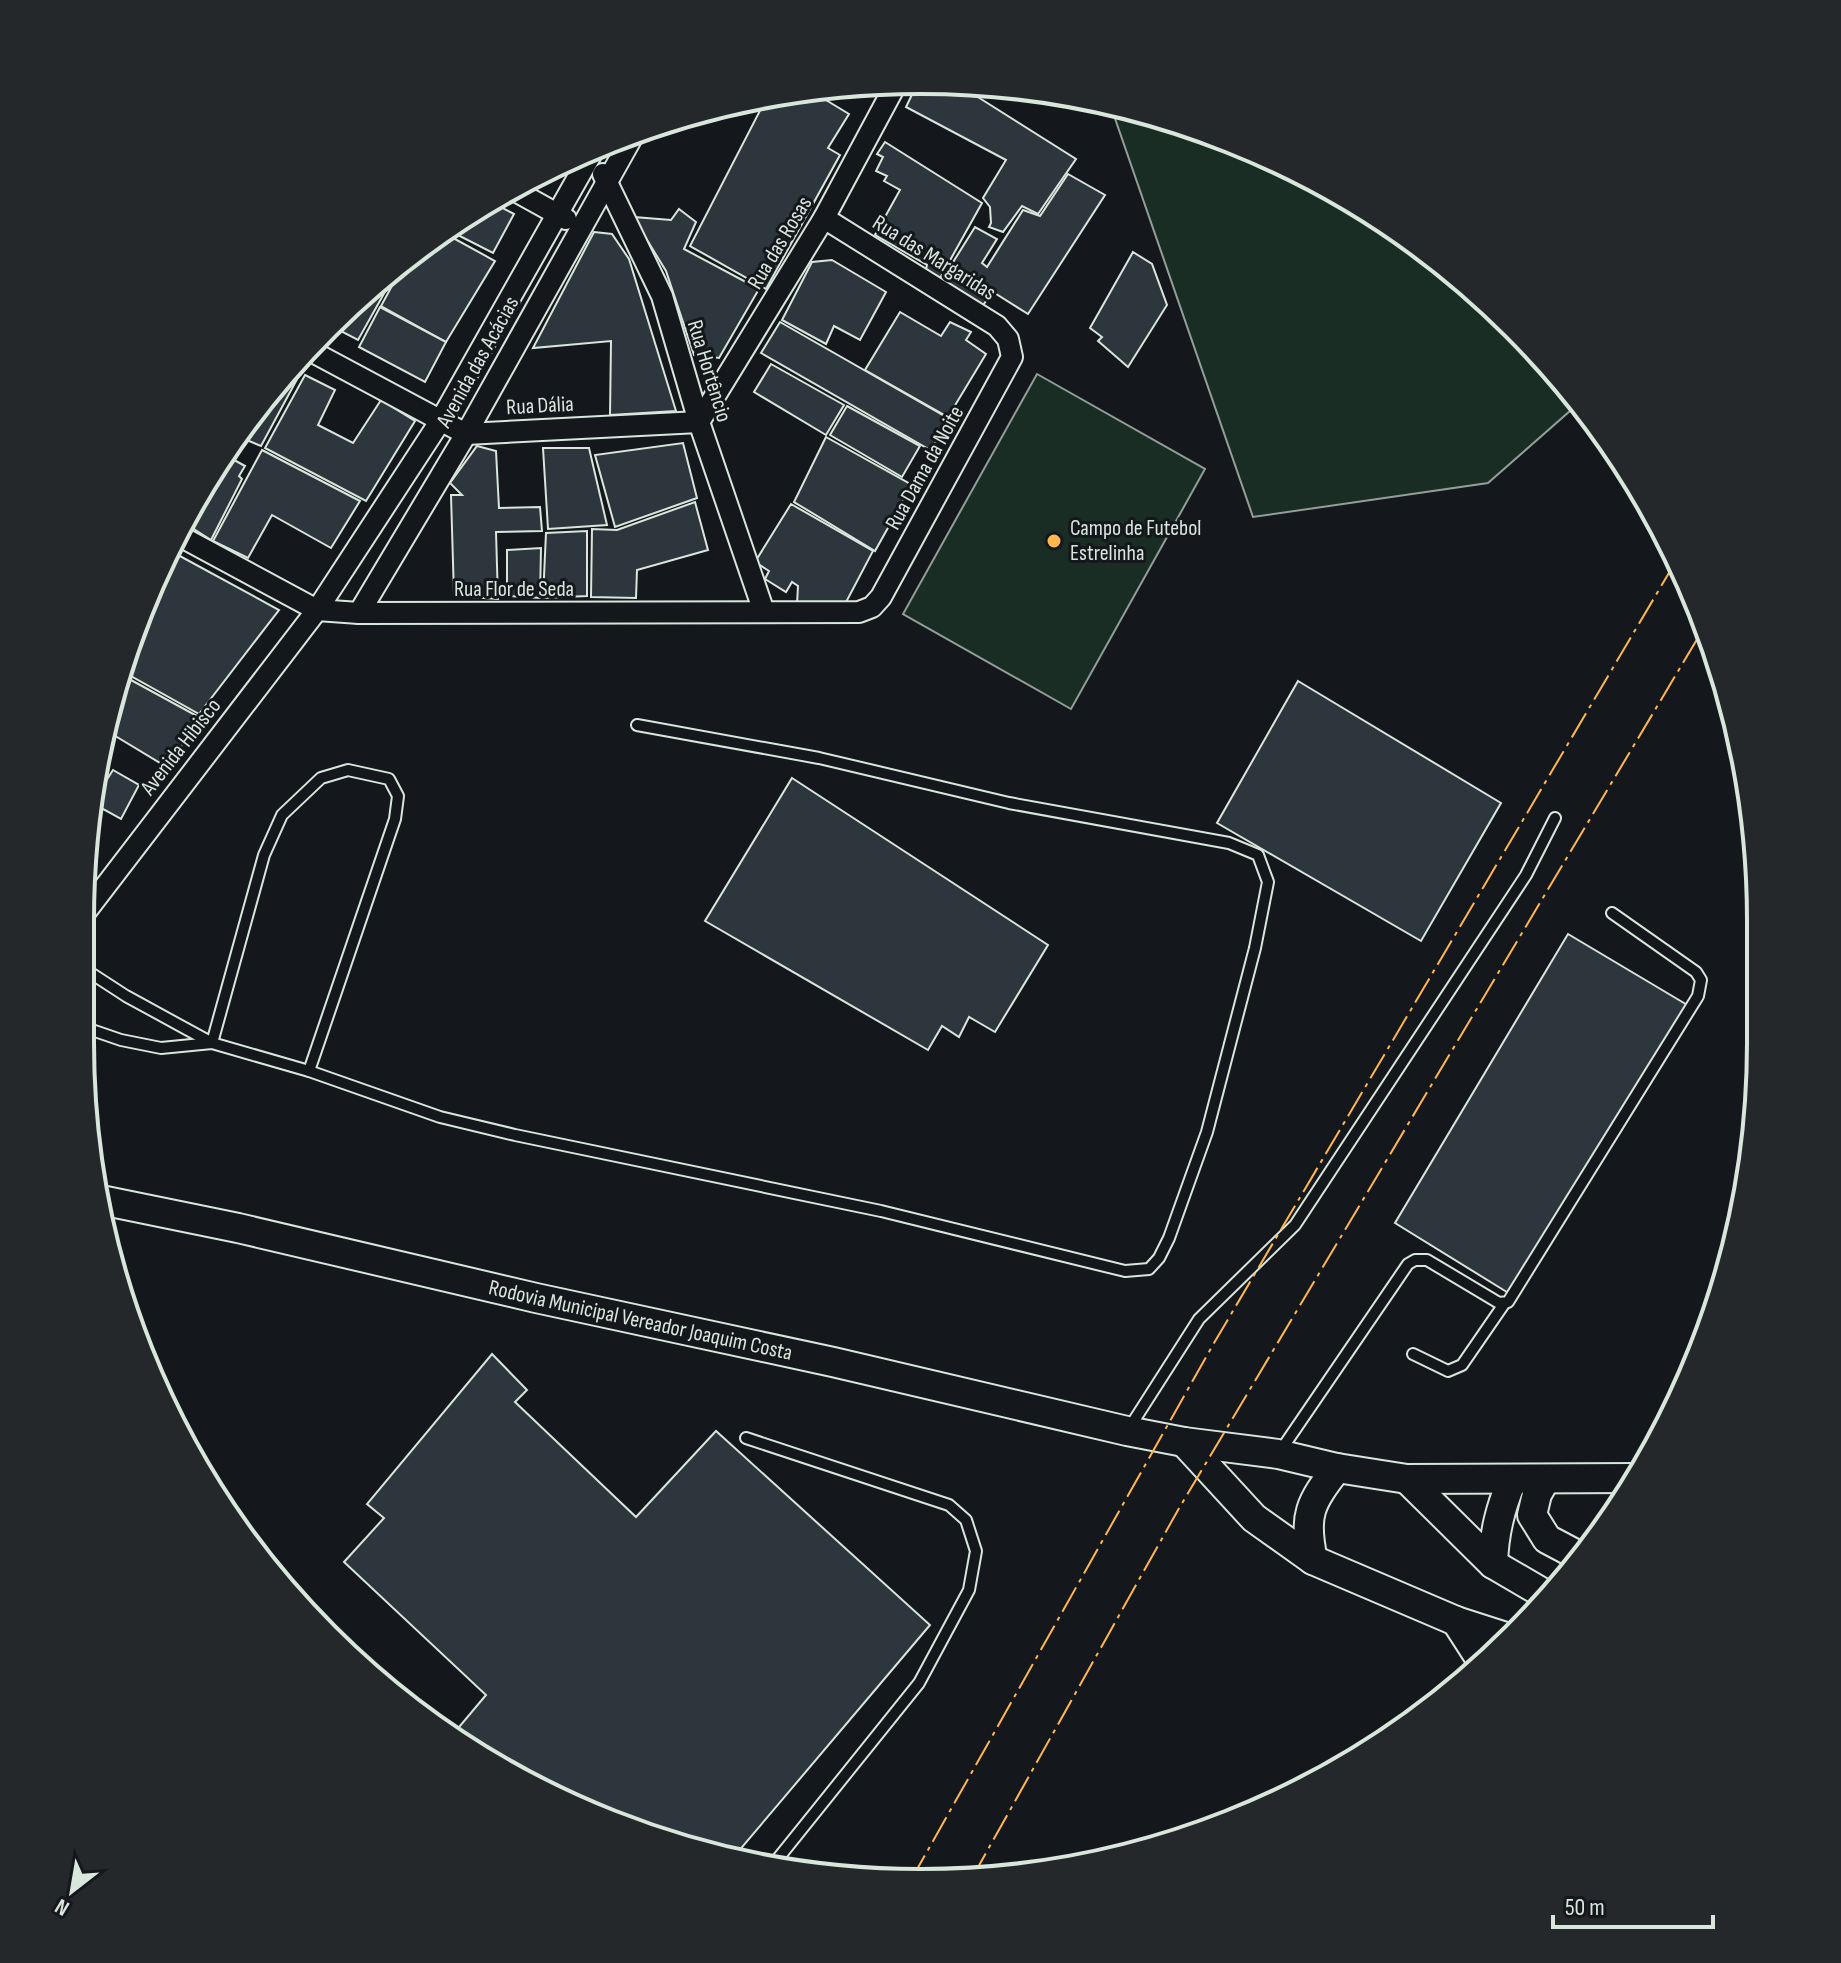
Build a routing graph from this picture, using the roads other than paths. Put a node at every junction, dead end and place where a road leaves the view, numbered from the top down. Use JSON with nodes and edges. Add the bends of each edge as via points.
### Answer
{"nodes":[{"id":1,"x":890,"y":95,"type":"edge"},
{"id":2,"x":625,"y":149,"type":"edge"},
{"id":3,"x":598,"y":160,"type":"edge"},
{"id":4,"x":585,"y":166,"type":"edge"},
{"id":5,"x":606,"y":182,"type":"junction"},
{"id":6,"x":524,"y":196,"type":"edge"},
{"id":7,"x":557,"y":214,"type":"junction"},
{"id":8,"x":824,"y":218,"type":"junction"},
{"id":9,"x":581,"y":227,"type":"junction"},
{"id":10,"x":1009,"y":347,"type":"joint"},
{"id":11,"x":318,"y":355,"type":"edge"},
{"id":12,"x":441,"y":420,"type":"junction"},
{"id":13,"x":699,"y":422,"type":"junction"},
{"id":14,"x":466,"y":434,"type":"junction"},
{"id":15,"x":187,"y":540,"type":"edge"},
{"id":16,"x":872,"y":607,"type":"joint"},
{"id":17,"x":317,"y":610,"type":"junction"},
{"id":18,"x":764,"y":612,"type":"junction"},
{"id":19,"x":359,"y":613,"type":"junction"},
{"id":20,"x":637,"y":725,"type":"dead end"},
{"id":21,"x":1555,"y":818,"type":"dead end"},
{"id":22,"x":95,"y":900,"type":"edge"},
{"id":23,"x":1612,"y":913,"type":"dead end"},
{"id":24,"x":94,"y":975,"type":"edge"},
{"id":25,"x":94,"y":1031,"type":"edge"},
{"id":26,"x":212,"y":1043,"type":"junction"},
{"id":27,"x":309,"y":1071,"type":"junction"},
{"id":28,"x":110,"y":1202,"type":"edge"},
{"id":29,"x":1504,"y":1304,"type":"junction"},
{"id":30,"x":1413,"y":1354,"type":"dead end"},
{"id":31,"x":1127,"y":1431,"type":"junction"},
{"id":32,"x":746,"y":1438,"type":"dead end"},
{"id":33,"x":1184,"y":1442,"type":"junction"},
{"id":34,"x":1278,"y":1454,"type":"junction"},
{"id":35,"x":1337,"y":1468,"type":"junction"},
{"id":36,"x":1622,"y":1478,"type":"edge"},
{"id":37,"x":1407,"y":1479,"type":"junction"},
{"id":38,"x":1512,"y":1480,"type":"junction"},
{"id":39,"x":1545,"y":1480,"type":"junction"},
{"id":40,"x":1571,"y":1552,"type":"edge"},
{"id":41,"x":1313,"y":1560,"type":"junction"},
{"id":42,"x":1493,"y":1564,"type":"junction"},
{"id":43,"x":1539,"y":1591,"type":"edge"},
{"id":44,"x":1456,"y":1621,"type":"junction"},
{"id":45,"x":1497,"y":1634,"type":"edge"},
{"id":46,"x":1477,"y":1653,"type":"edge"},
{"id":47,"x":780,"y":1856,"type":"edge"}],
"edges":[{"from":1,"to":8,"type":"street","name":"Rua das Rosas"},
{"from":2,"to":5,"type":"street","name":"Avenida das Acácias"},
{"from":3,"to":5,"type":"street","name":"Rua Hortêncio"},
{"from":4,"to":7,"type":"street","name":"Avenida das Acácias"},
{"from":5,"to":9,"type":"street","name":"Avenida das Acácias"},
{"from":5,"to":13,"type":"street","name":"Rua Hortêncio","via":[[662,296]]},
{"from":6,"to":7,"type":"street"},
{"from":7,"to":9,"type":"street"},
{"from":7,"to":12,"type":"street","name":"Avenida das Acácias"},
{"from":8,"to":10,"type":"street","name":"Rua das Margaridas","via":[[997,326]]},
{"from":8,"to":13,"type":"street","name":"Rua das Rosas"},
{"from":9,"to":14,"type":"street","name":"Avenida das Acácias"},
{"from":10,"to":16,"type":"street","name":"Rua Dama da Noite","via":[[1008,367]]},
{"from":11,"to":12,"type":"street"},
{"from":12,"to":14,"type":"street"},
{"from":12,"to":17,"type":"street","name":"Avenida das Acácias"},
{"from":13,"to":14,"type":"street","name":"Rua Dália"},
{"from":13,"to":18,"type":"street","name":"Rua Hortêncio"},
{"from":14,"to":19,"type":"street","name":"Avenida das Acácias"},
{"from":15,"to":17,"type":"street","name":"Rua Flor de Seda"},
{"from":16,"to":18,"type":"street","name":"Rua Flor de Seda","via":[[859,612]]},
{"from":17,"to":19,"type":"street","name":"Rua Flor de Seda"},
{"from":17,"to":22,"type":"street","name":"Avenida Hibisco"},
{"from":18,"to":19,"type":"street","name":"Rua Flor de Seda"},
{"from":20,"to":27,"type":"lane","via":[[1229,843],[1258,855],[1268,882],[1207,1132],[1169,1238],[1149,1269],[1125,1271],[881,1211],[515,1135],[440,1117]]},
{"from":21,"to":31,"type":"lane","via":[[1526,875],[1295,1225],[1199,1319]]},
{"from":23,"to":29,"type":"lane","via":[[1696,972],[1701,980],[1698,996]]},
{"from":24,"to":26,"type":"lane"},
{"from":25,"to":26,"type":"lane","via":[[161,1048]]},
{"from":26,"to":27,"type":"lane"},
{"from":26,"to":27,"type":"lane","via":[[264,855],[282,815],[321,778],[348,770],[389,779],[398,796],[395,819]]},
{"from":28,"to":31,"type":"main road","name":"Rodovia Municipal Vereador Joaquim Costa"},
{"from":29,"to":30,"type":"lane","via":[[1462,1365],[1448,1371]]},
{"from":29,"to":34,"type":"lane","via":[[1427,1260],[1408,1264]]},
{"from":31,"to":33,"type":"main road","name":"Rodovia Municipal Vereador Joaquim Costa"},
{"from":32,"to":47,"type":"lane","via":[[949,1505],[966,1520],[976,1551],[969,1590],[919,1683]]},
{"from":33,"to":34,"type":"main road","name":"Rodovia Municipal Vereador Joaquim Costa"},
{"from":33,"to":41,"type":"main road","via":[[1254,1518]]},
{"from":34,"to":35,"type":"main road","name":"Rodovia Municipal Vereador Joaquim Costa"},
{"from":35,"to":37,"type":"main road","name":"Rodovia Municipal Vereador Joaquim Costa"},
{"from":35,"to":41,"type":"main road","via":[[1310,1509],[1307,1533]]},
{"from":36,"to":39,"type":"main road"},
{"from":37,"to":38,"type":"main road"},
{"from":37,"to":42,"type":"main road"},
{"from":38,"to":39,"type":"main road"},
{"from":38,"to":42,"type":"main road","via":[[1499,1511]]},
{"from":39,"to":40,"type":"main road","via":[[1532,1515],[1547,1539]]},
{"from":41,"to":44,"type":"main road"},
{"from":42,"to":43,"type":"main road"},
{"from":44,"to":45,"type":"main road"},
{"from":44,"to":46,"type":"main road"}]}
